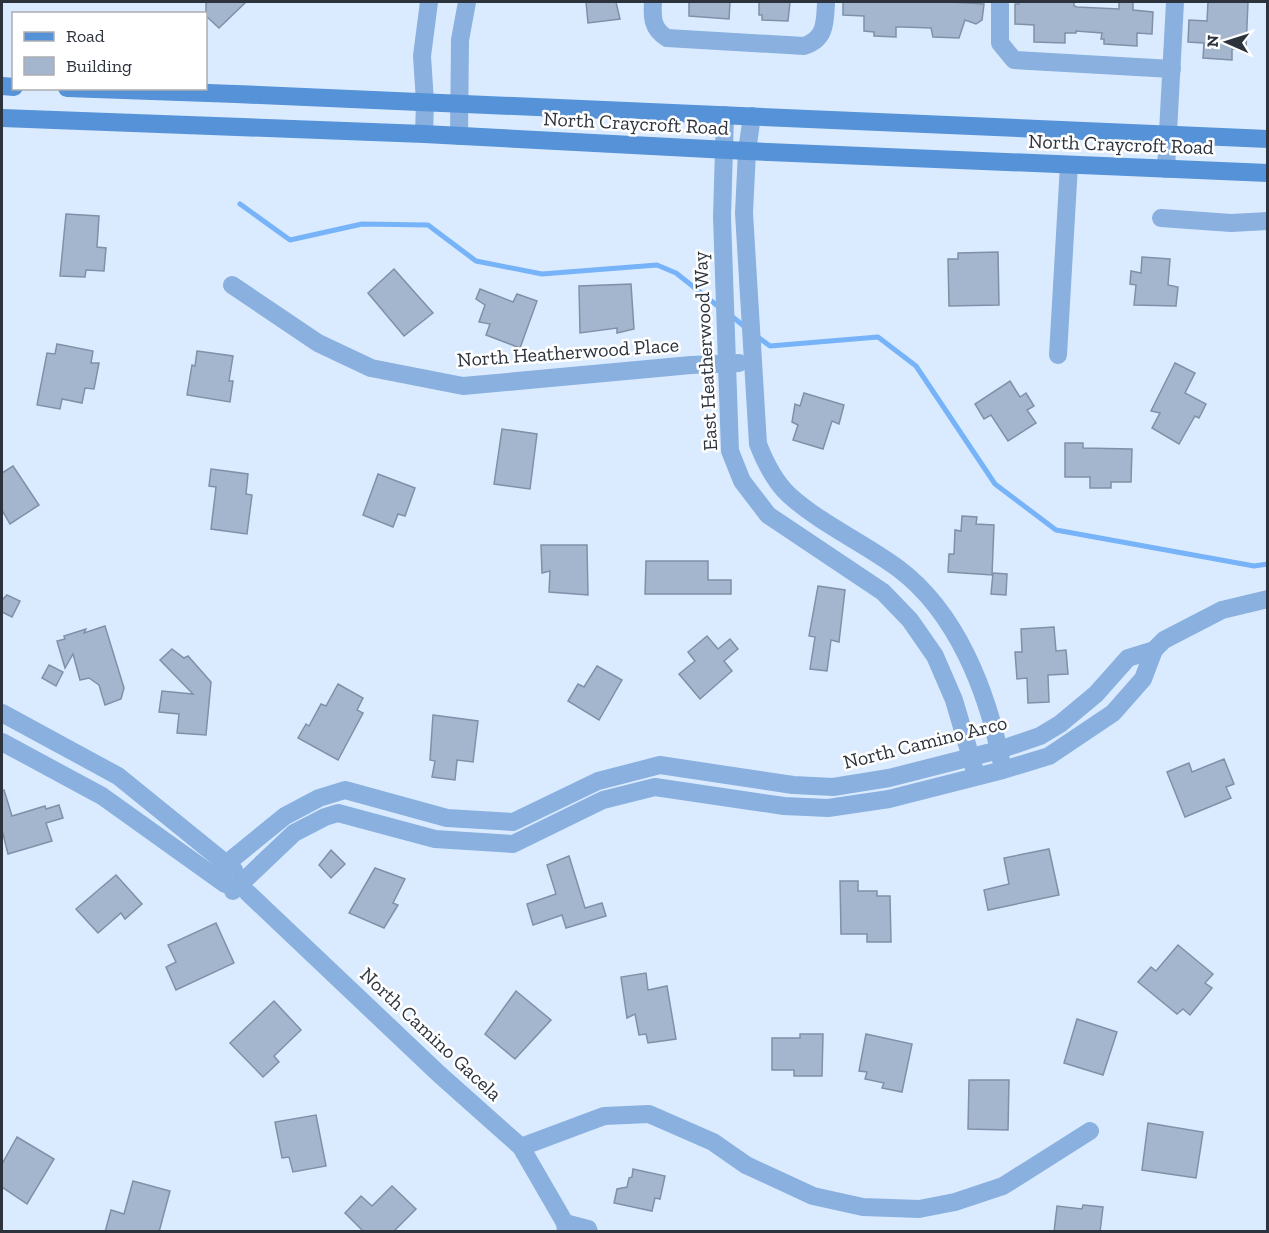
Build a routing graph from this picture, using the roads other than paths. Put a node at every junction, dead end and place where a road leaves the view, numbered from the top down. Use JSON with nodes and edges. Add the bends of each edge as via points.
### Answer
{"nodes":[{"id":1,"x":429,"y":2,"type":"edge"},
{"id":2,"x":467,"y":2,"type":"edge"},
{"id":3,"x":652,"y":2,"type":"edge"},
{"id":4,"x":826,"y":2,"type":"edge"},
{"id":5,"x":1000,"y":2,"type":"edge"},
{"id":6,"x":1175,"y":2,"type":"edge"},
{"id":7,"x":1172,"y":69,"type":"junction"},
{"id":8,"x":118,"y":90,"type":"edge"},
{"id":9,"x":425,"y":102,"type":"junction"},
{"id":10,"x":459,"y":104,"type":"junction"},
{"id":11,"x":725,"y":115,"type":"junction"},
{"id":12,"x":752,"y":116,"type":"junction"},
{"id":13,"x":2,"y":118,"type":"edge"},
{"id":14,"x":424,"y":134,"type":"junction"},
{"id":15,"x":1168,"y":135,"type":"junction"},
{"id":16,"x":459,"y":136,"type":"junction"},
{"id":17,"x":1268,"y":139,"type":"edge"},
{"id":18,"x":725,"y":150,"type":"junction"},
{"id":19,"x":747,"y":151,"type":"junction"},
{"id":20,"x":1069,"y":165,"type":"junction"},
{"id":21,"x":1166,"y":169,"type":"junction"},
{"id":22,"x":1268,"y":172,"type":"edge"},
{"id":23,"x":1161,"y":218,"type":"dead end"},
{"id":24,"x":1268,"y":222,"type":"edge"},
{"id":25,"x":232,"y":285,"type":"dead end"},
{"id":26,"x":1058,"y":355,"type":"dead end"},
{"id":27,"x":753,"y":362,"type":"junction"},
{"id":28,"x":727,"y":365,"type":"junction"},
{"id":29,"x":1268,"y":599,"type":"edge"},
{"id":30,"x":1154,"y":650,"type":"junction"},
{"id":31,"x":2,"y":713,"type":"edge"},
{"id":32,"x":20,"y":723,"type":"junction"},
{"id":33,"x":2,"y":740,"type":"edge"},
{"id":34,"x":999,"y":750,"type":"junction"},
{"id":35,"x":971,"y":757,"type":"junction"},
{"id":36,"x":1003,"y":770,"type":"junction"},
{"id":37,"x":976,"y":776,"type":"junction"},
{"id":38,"x":221,"y":870,"type":"junction"},
{"id":39,"x":242,"y":888,"type":"junction"},
{"id":40,"x":1090,"y":1131,"type":"dead end"},
{"id":41,"x":521,"y":1147,"type":"junction"},
{"id":42,"x":566,"y":1227,"type":"edge"},
{"id":43,"x":589,"y":1232,"type":"edge"}],
"edges":[{"from":1,"to":9,"type":"street","via":[[422,56]]},
{"from":2,"to":10,"type":"street","via":[[460,40]]},
{"from":3,"to":4,"type":"street","via":[[652,21],[667,38],[804,46],[824,30]]},
{"from":5,"to":7,"type":"street","via":[[1000,42],[1014,60]]},
{"from":6,"to":7,"type":"street"},
{"from":7,"to":15,"type":"street"},
{"from":8,"to":9,"type":"main road","name":"North Craycroft Road"},
{"from":9,"to":10,"type":"main road","name":"North Craycroft Road"},
{"from":9,"to":14,"type":"street"},
{"from":10,"to":11,"type":"main road","name":"North Craycroft Road"},
{"from":10,"to":16,"type":"street"},
{"from":11,"to":12,"type":"main road","name":"North Craycroft Road"},
{"from":11,"to":18,"type":"street","name":"East Heatherwood Way"},
{"from":12,"to":15,"type":"main road","name":"North Craycroft Road"},
{"from":12,"to":19,"type":"street"},
{"from":13,"to":14,"type":"main road","name":"North Craycroft Road"},
{"from":14,"to":16,"type":"main road","name":"North Craycroft Road"},
{"from":15,"to":17,"type":"main road","name":"North Craycroft Road"},
{"from":15,"to":21,"type":"street"},
{"from":16,"to":18,"type":"main road","name":"North Craycroft Road"},
{"from":18,"to":19,"type":"main road","name":"North Craycroft Road"},
{"from":18,"to":28,"type":"street","name":"East Heatherwood Way","via":[[722,217]]},
{"from":19,"to":20,"type":"main road","name":"North Craycroft Road"},
{"from":19,"to":27,"type":"street","via":[[744,213]]},
{"from":20,"to":21,"type":"main road","name":"North Craycroft Road"},
{"from":20,"to":26,"type":"street"},
{"from":21,"to":22,"type":"main road","name":"North Craycroft Road"},
{"from":23,"to":24,"type":"street"},
{"from":25,"to":28,"type":"street","name":"North Heatherwood Place","via":[[318,343],[371,368],[463,386]]},
{"from":27,"to":28,"type":"street","name":"North Heatherwood Place"},
{"from":27,"to":34,"type":"street","via":[[758,444],[766,466],[788,494],[901,570],[932,602],[960,642],[981,690]]},
{"from":28,"to":35,"type":"street","name":"East Heatherwood Way","via":[[730,451],[742,481],[768,515],[883,592],[910,620],[935,656],[954,700]]},
{"from":29,"to":30,"type":"street","name":"North Camino Arco","via":[[1222,610],[1164,640]]},
{"from":30,"to":34,"type":"street","name":"North Camino Arco","via":[[1128,657],[1096,694],[1060,724],[1040,736]]},
{"from":30,"to":36,"type":"street","via":[[1143,679],[1113,713],[1050,756]]},
{"from":31,"to":32,"type":"street","name":"North Camino Gacela"},
{"from":32,"to":33,"type":"street"},
{"from":32,"to":38,"type":"street","name":"North Camino Gacela","via":[[118,776]]},
{"from":33,"to":38,"type":"street","name":"North Camino Gacela"},
{"from":34,"to":35,"type":"street","name":"North Camino Arco"},
{"from":34,"to":36,"type":"street"},
{"from":35,"to":37,"type":"street","name":"East Heatherwood Way"},
{"from":35,"to":38,"type":"street","name":"North Camino Arco","via":[[889,778],[833,787],[660,765],[598,781],[513,822],[447,818],[345,790],[285,816]]},
{"from":36,"to":37,"type":"street"},
{"from":37,"to":39,"type":"street","via":[[889,799],[828,808],[784,806],[655,787],[603,800],[513,844],[435,839],[338,813],[294,832]]},
{"from":38,"to":39,"type":"street","name":"North Camino Gacela"},
{"from":39,"to":41,"type":"street","name":"North Camino Gacela"},
{"from":40,"to":41,"type":"street","via":[[1004,1186],[919,1209],[862,1207],[813,1196],[746,1165],[713,1142],[648,1114],[604,1116]]},
{"from":41,"to":42,"type":"street","name":"North Camino Gacela"},
{"from":42,"to":43,"type":"street","name":"North Camino Gacela"}]}
